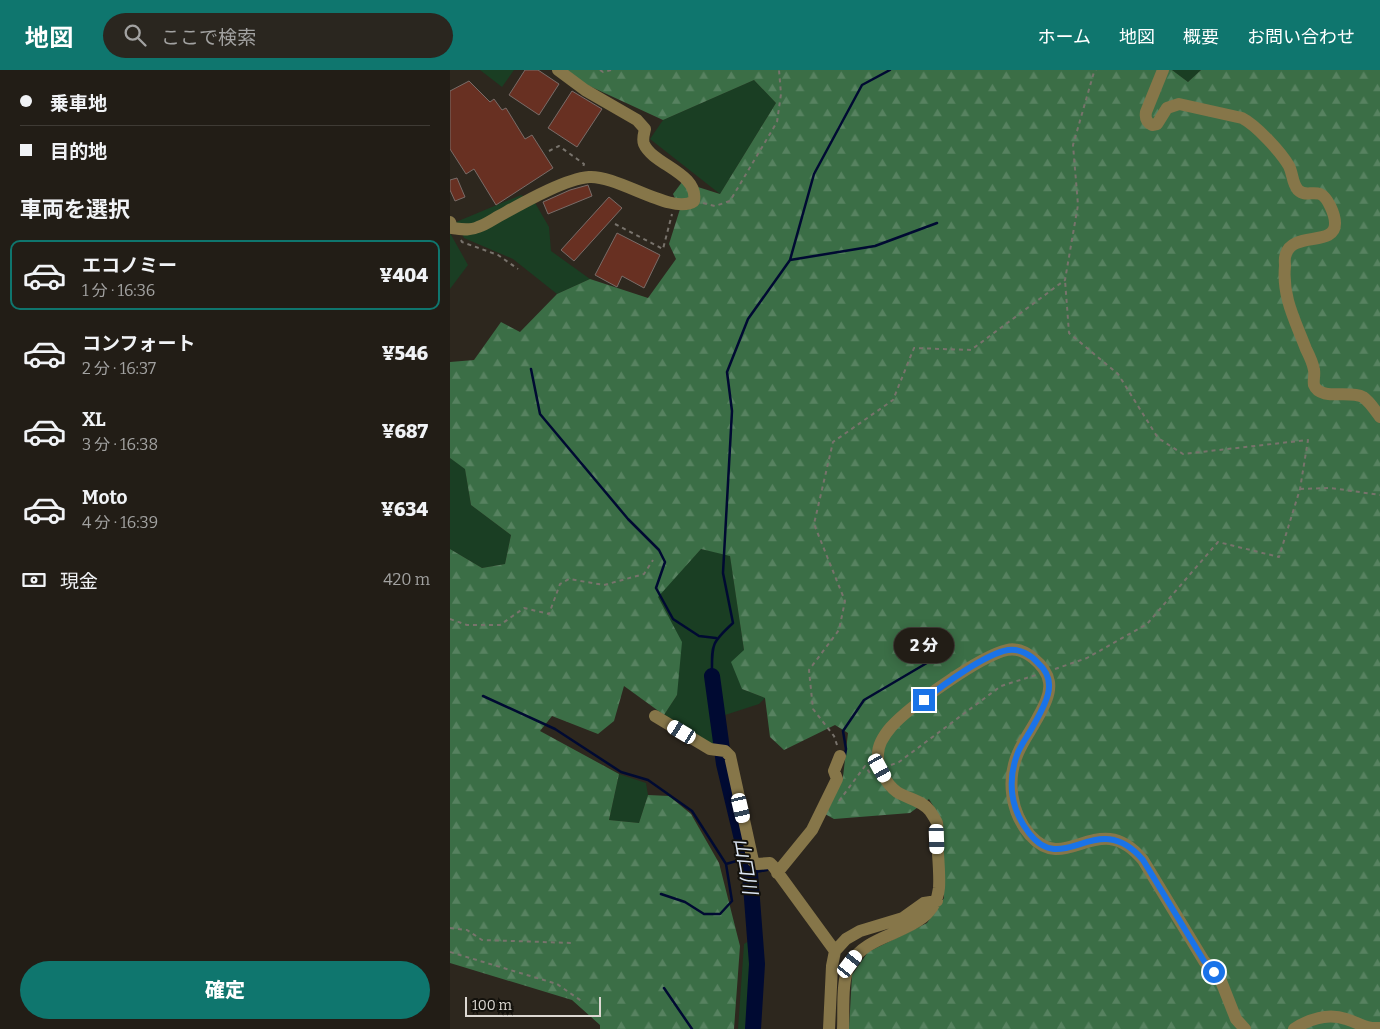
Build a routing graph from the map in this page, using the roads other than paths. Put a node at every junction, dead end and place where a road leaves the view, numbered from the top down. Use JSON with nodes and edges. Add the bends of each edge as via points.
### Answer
{"nodes":[{"id":1,"x":558,"y":70,"type":"edge"},
{"id":2,"x":1163,"y":70,"type":"edge"},
{"id":3,"x":451,"y":225,"type":"edge"},
{"id":4,"x":1380,"y":417,"type":"edge"},
{"id":5,"x":655,"y":716,"type":"dead end"},
{"id":6,"x":840,"y":756,"type":"road end"},
{"id":7,"x":777,"y":873,"type":"junction"},
{"id":8,"x":937,"y":901,"type":"junction"},
{"id":9,"x":835,"y":951,"type":"junction"},
{"id":10,"x":1380,"y":1028,"type":"edge"},
{"id":11,"x":829,"y":1029,"type":"edge"},
{"id":12,"x":843,"y":1029,"type":"edge"},
{"id":13,"x":1245,"y":1029,"type":"edge"},
{"id":14,"x":1294,"y":1029,"type":"edge"}],
"edges":[{"from":1,"to":3,"type":"street","via":[[637,120],[645,128],[643,142],[647,149],[687,180],[695,195],[694,201],[689,205],[674,204],[609,179],[579,178],[478,227],[467,230]]},
{"from":2,"to":4,"type":"street","via":[[1146,112],[1148,123],[1157,124],[1167,108],[1179,104],[1242,118],[1251,122],[1281,156],[1290,168],[1298,191],[1324,196],[1332,210],[1333,231],[1328,236],[1298,241],[1290,247],[1285,255],[1283,281],[1286,298],[1314,370],[1314,384],[1318,390],[1324,394],[1351,394],[1363,398]]},
{"from":5,"to":7,"type":"street","via":[[710,749],[730,756],[753,861],[770,864]]},
{"from":6,"to":7,"type":"street","via":[[834,771],[837,778],[812,830]]},
{"from":7,"to":9,"type":"street"},
{"from":8,"to":9,"type":"street","via":[[924,903],[902,918],[860,931]]},
{"from":8,"to":12,"type":"street","via":[[919,921],[858,952],[846,976]]},
{"from":8,"to":13,"type":"street","via":[[937,823],[930,810],[897,792],[877,774],[881,740],[912,708],[947,683],[993,655],[1009,649],[1018,650],[1038,663],[1049,682],[1043,708],[1018,753],[1012,775],[1018,816],[1030,836],[1054,850],[1106,838],[1136,851],[1204,961],[1221,981],[1236,1019]]},
{"from":9,"to":11,"type":"street"},
{"from":10,"to":14,"type":"street","via":[[1360,1026],[1332,1016],[1317,1018]]}]}
